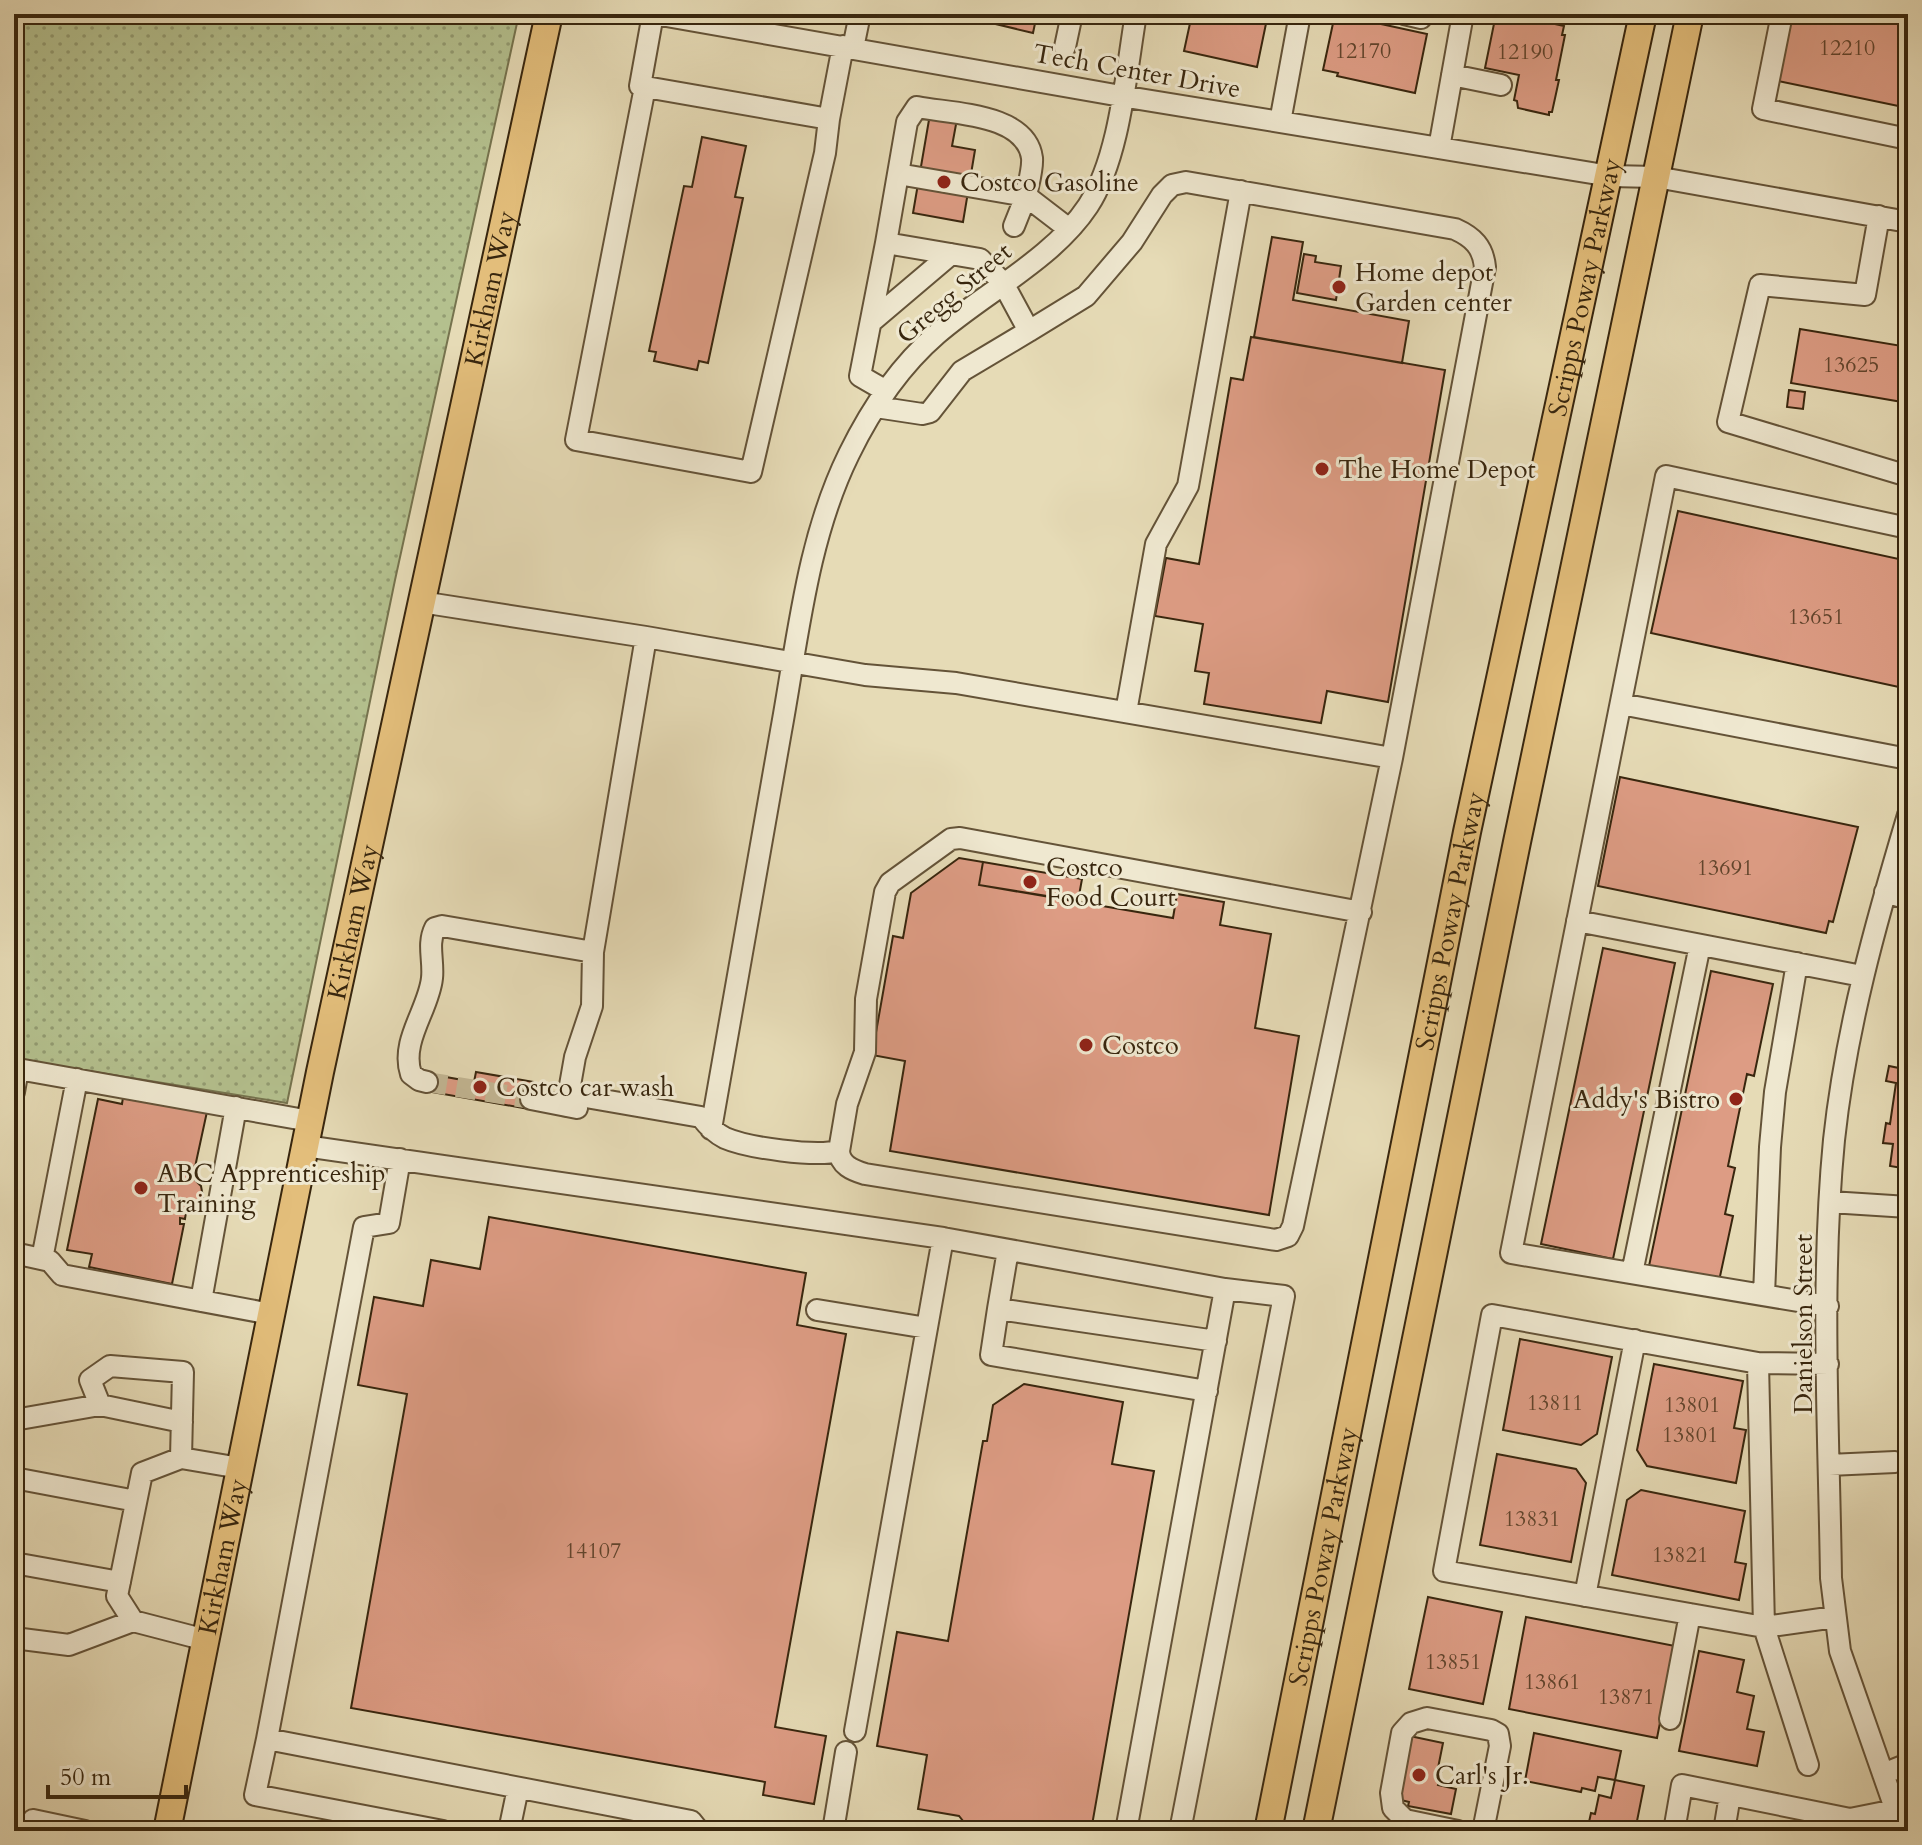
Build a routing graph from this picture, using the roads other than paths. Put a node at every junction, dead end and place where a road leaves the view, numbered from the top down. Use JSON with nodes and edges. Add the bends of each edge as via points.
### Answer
{"nodes":[{"id":1,"x":549,"y":14,"type":"edge"},
{"id":2,"x":654,"y":14,"type":"edge"},
{"id":3,"x":860,"y":14,"type":"edge"},
{"id":4,"x":1072,"y":14,"type":"edge"},
{"id":5,"x":1136,"y":14,"type":"edge"},
{"id":6,"x":1300,"y":14,"type":"edge"},
{"id":7,"x":1463,"y":14,"type":"edge"},
{"id":8,"x":1643,"y":14,"type":"edge"},
{"id":9,"x":1690,"y":14,"type":"edge"},
{"id":10,"x":1782,"y":14,"type":"edge"},
{"id":11,"x":682,"y":16,"type":"edge"},
{"id":12,"x":733,"y":21,"type":"edge"},
{"id":13,"x":848,"y":47,"type":"junction"},
{"id":14,"x":1065,"y":47,"type":"dead end"},
{"id":15,"x":1452,"y":75,"type":"junction"},
{"id":16,"x":1501,"y":85,"type":"dead end"},
{"id":17,"x":645,"y":87,"type":"junction"},
{"id":18,"x":1121,"y":96,"type":"junction"},
{"id":19,"x":829,"y":119,"type":"junction"},
{"id":20,"x":1280,"y":122,"type":"junction"},
{"id":21,"x":1908,"y":139,"type":"edge"},
{"id":22,"x":1439,"y":148,"type":"junction"},
{"id":23,"x":898,"y":174,"type":"junction"},
{"id":24,"x":1610,"y":176,"type":"junction"},
{"id":25,"x":1656,"y":177,"type":"junction"},
{"id":26,"x":1241,"y":191,"type":"junction"},
{"id":27,"x":1026,"y":196,"type":"junction"},
{"id":28,"x":1879,"y":216,"type":"junction"},
{"id":29,"x":1908,"y":222,"type":"edge"},
{"id":30,"x":1014,"y":226,"type":"dead end"},
{"id":31,"x":1069,"y":229,"type":"junction"},
{"id":32,"x":886,"y":243,"type":"junction"},
{"id":33,"x":951,"y":254,"type":"junction"},
{"id":34,"x":1003,"y":283,"type":"junction"},
{"id":35,"x":872,"y":321,"type":"junction"},
{"id":36,"x":1029,"y":331,"type":"junction"},
{"id":37,"x":881,"y":399,"type":"junction"},
{"id":38,"x":1908,"y":476,"type":"edge"},
{"id":39,"x":1908,"y":528,"type":"edge"},
{"id":40,"x":421,"y":602,"type":"junction"},
{"id":41,"x":646,"y":637,"type":"junction"},
{"id":42,"x":793,"y":663,"type":"junction"},
{"id":43,"x":1621,"y":704,"type":"junction"},
{"id":44,"x":1126,"y":712,"type":"junction"},
{"id":45,"x":1392,"y":758,"type":"junction"},
{"id":46,"x":1908,"y":759,"type":"edge"},
{"id":47,"x":1908,"y":815,"type":"edge"},
{"id":48,"x":1885,"y":892,"type":"junction"},
{"id":49,"x":1908,"y":899,"type":"edge"},
{"id":50,"x":1361,"y":912,"type":"junction"},
{"id":51,"x":1577,"y":921,"type":"junction"},
{"id":52,"x":1700,"y":945,"type":"junction"},
{"id":53,"x":593,"y":952,"type":"junction"},
{"id":54,"x":1797,"y":963,"type":"junction"},
{"id":55,"x":1862,"y":976,"type":"junction"},
{"id":56,"x":16,"y":1069,"type":"edge"},
{"id":57,"x":77,"y":1079,"type":"junction"},
{"id":58,"x":427,"y":1082,"type":"dead end"},
{"id":59,"x":14,"y":1092,"type":"edge"},
{"id":60,"x":531,"y":1099,"type":"tunnel mouth"},
{"id":61,"x":569,"y":1103,"type":"junction"},
{"id":62,"x":236,"y":1107,"type":"junction"},
{"id":63,"x":711,"y":1129,"type":"junction"},
{"id":64,"x":308,"y":1133,"type":"junction"},
{"id":65,"x":839,"y":1151,"type":"junction"},
{"id":66,"x":400,"y":1159,"type":"junction"},
{"id":67,"x":1830,"y":1202,"type":"junction"},
{"id":68,"x":1908,"y":1207,"type":"edge"},
{"id":69,"x":943,"y":1238,"type":"junction"},
{"id":70,"x":1008,"y":1250,"type":"junction"},
{"id":71,"x":14,"y":1253,"type":"edge"},
{"id":72,"x":42,"y":1259,"type":"junction"},
{"id":73,"x":1632,"y":1273,"type":"junction"},
{"id":74,"x":1225,"y":1289,"type":"junction"},
{"id":75,"x":1764,"y":1295,"type":"junction"},
{"id":76,"x":201,"y":1301,"type":"junction"},
{"id":77,"x":1828,"y":1306,"type":"junction"},
{"id":78,"x":998,"y":1309,"type":"junction"},
{"id":79,"x":817,"y":1310,"type":"dead end"},
{"id":80,"x":271,"y":1314,"type":"junction"},
{"id":81,"x":927,"y":1328,"type":"junction"},
{"id":82,"x":1635,"y":1340,"type":"junction"},
{"id":83,"x":1216,"y":1341,"type":"junction"},
{"id":84,"x":1758,"y":1363,"type":"junction"},
{"id":85,"x":1828,"y":1364,"type":"junction"},
{"id":86,"x":1207,"y":1391,"type":"junction"},
{"id":87,"x":100,"y":1405,"type":"junction"},
{"id":88,"x":14,"y":1420,"type":"edge"},
{"id":89,"x":182,"y":1422,"type":"junction"},
{"id":90,"x":181,"y":1458,"type":"junction"},
{"id":91,"x":1895,"y":1462,"type":"dead end"},
{"id":92,"x":1829,"y":1465,"type":"junction"},
{"id":93,"x":240,"y":1468,"type":"junction"},
{"id":94,"x":14,"y":1478,"type":"edge"},
{"id":95,"x":136,"y":1501,"type":"junction"},
{"id":96,"x":14,"y":1563,"type":"edge"},
{"id":97,"x":120,"y":1582,"type":"junction"},
{"id":98,"x":1585,"y":1596,"type":"junction"},
{"id":99,"x":1690,"y":1614,"type":"junction"},
{"id":100,"x":1835,"y":1617,"type":"junction"},
{"id":101,"x":133,"y":1621,"type":"junction"},
{"id":102,"x":1764,"y":1627,"type":"junction"},
{"id":103,"x":14,"y":1638,"type":"edge"},
{"id":104,"x":206,"y":1640,"type":"junction"},
{"id":105,"x":1670,"y":1719,"type":"dead end"},
{"id":106,"x":855,"y":1731,"type":"dead end"},
{"id":107,"x":267,"y":1739,"type":"junction"},
{"id":108,"x":846,"y":1752,"type":"dead end"},
{"id":109,"x":1908,"y":1764,"type":"edge"},
{"id":110,"x":1808,"y":1765,"type":"dead end"},
{"id":111,"x":1883,"y":1774,"type":"junction"},
{"id":112,"x":518,"y":1788,"type":"junction"},
{"id":113,"x":1730,"y":1795,"type":"junction"},
{"id":114,"x":1895,"y":1810,"type":"junction"},
{"id":115,"x":26,"y":1823,"type":"edge"},
{"id":116,"x":85,"y":1831,"type":"edge"},
{"id":117,"x":167,"y":1831,"type":"edge"},
{"id":118,"x":443,"y":1831,"type":"edge"},
{"id":119,"x":509,"y":1831,"type":"edge"},
{"id":120,"x":699,"y":1831,"type":"edge"},
{"id":121,"x":833,"y":1831,"type":"edge"},
{"id":122,"x":1126,"y":1831,"type":"edge"},
{"id":123,"x":1180,"y":1831,"type":"edge"},
{"id":124,"x":1268,"y":1831,"type":"edge"},
{"id":125,"x":1316,"y":1831,"type":"edge"},
{"id":126,"x":1458,"y":1831,"type":"edge"},
{"id":127,"x":1483,"y":1831,"type":"edge"},
{"id":128,"x":1674,"y":1831,"type":"edge"},
{"id":129,"x":1724,"y":1831,"type":"edge"},
{"id":130,"x":1903,"y":1831,"type":"edge"}],
"edges":[{"from":1,"to":40,"type":"main road","name":"Kirkham Way"},
{"from":2,"to":11,"type":"street","name":"Tech Center Drive"},
{"from":2,"to":17,"type":"street","via":[[640,86]]},
{"from":3,"to":13,"type":"street"},
{"from":4,"to":14,"type":"street"},
{"from":5,"to":18,"type":"street","name":"Gregg Street"},
{"from":6,"to":20,"type":"street"},
{"from":7,"to":15,"type":"street"},
{"from":8,"to":24,"type":"main road","name":"Scripps Poway Parkway"},
{"from":9,"to":25,"type":"main road","name":"Scripps Poway Parkway"},
{"from":10,"to":21,"type":"street","via":[[1763,109]]},
{"from":11,"to":12,"type":"street","name":"Tech Center Drive"},
{"from":12,"to":13,"type":"street","name":"Tech Center Drive"},
{"from":13,"to":18,"type":"street","name":"Tech Center Drive"},
{"from":13,"to":19,"type":"street"},
{"from":15,"to":16,"type":"street"},
{"from":15,"to":22,"type":"street"},
{"from":17,"to":19,"type":"street"},
{"from":17,"to":19,"type":"street","via":[[576,440],[751,472]]},
{"from":18,"to":20,"type":"street","name":"Tech Center Drive"},
{"from":18,"to":31,"type":"street","name":"Gregg Street","via":[[1102,179]]},
{"from":20,"to":22,"type":"street","name":"Tech Center Drive"},
{"from":22,"to":24,"type":"street","name":"Tech Center Drive"},
{"from":23,"to":27,"type":"street"},
{"from":23,"to":27,"type":"street","via":[[907,122],[917,107],[1003,122],[1021,134],[1032,158]]},
{"from":23,"to":32,"type":"street"},
{"from":24,"to":25,"type":"street","name":"Tech Center Drive"},
{"from":24,"to":124,"type":"main road","name":"Scripps Poway Parkway","via":[[1467,832]]},
{"from":25,"to":28,"type":"street","name":"Tech Center Drive"},
{"from":25,"to":125,"type":"main road","name":"Scripps Poway Parkway"},
{"from":26,"to":36,"type":"street","via":[[1186,182],[1172,185],[1086,296]]},
{"from":26,"to":44,"type":"street","via":[[1188,486],[1156,544]]},
{"from":26,"to":45,"type":"street","via":[[1455,229],[1469,235],[1483,254],[1485,267]]},
{"from":27,"to":30,"type":"street"},
{"from":27,"to":31,"type":"street"},
{"from":28,"to":29,"type":"street","name":"Tech Center Drive"},
{"from":28,"to":38,"type":"street","via":[[1865,295],[1760,285],[1728,422]]},
{"from":31,"to":34,"type":"street","name":"Gregg Street"},
{"from":32,"to":33,"type":"street"},
{"from":32,"to":35,"type":"street"},
{"from":33,"to":34,"type":"street","via":[[980,259]]},
{"from":33,"to":35,"type":"street"},
{"from":34,"to":36,"type":"street"},
{"from":34,"to":37,"type":"street","name":"Gregg Street","via":[[935,335]]},
{"from":35,"to":37,"type":"street","via":[[860,376]]},
{"from":36,"to":37,"type":"street","via":[[962,371],[930,412]]},
{"from":37,"to":42,"type":"street","name":"Gregg Street","via":[[827,504]]},
{"from":39,"to":43,"type":"street","via":[[1666,476]]},
{"from":40,"to":41,"type":"street"},
{"from":40,"to":64,"type":"main road","name":"Kirkham Way"},
{"from":41,"to":42,"type":"street"},
{"from":41,"to":53,"type":"street"},
{"from":42,"to":44,"type":"street"},
{"from":42,"to":63,"type":"street","name":"Gregg Street"},
{"from":43,"to":46,"type":"street"},
{"from":43,"to":51,"type":"street"},
{"from":44,"to":45,"type":"street"},
{"from":45,"to":50,"type":"street"},
{"from":47,"to":48,"type":"street","name":"Danielson Street"},
{"from":48,"to":49,"type":"street"},
{"from":48,"to":55,"type":"street","name":"Danielson Street"},
{"from":50,"to":65,"type":"street","via":[[951,839],[887,886],[866,999],[865,1052],[847,1104]]},
{"from":50,"to":65,"type":"street","via":[[1288,1236],[1276,1240],[865,1174],[844,1164]]},
{"from":51,"to":52,"type":"street"},
{"from":51,"to":73,"type":"street","via":[[1511,1253]]},
{"from":52,"to":54,"type":"street"},
{"from":52,"to":73,"type":"street"},
{"from":53,"to":58,"type":"street","via":[[435,928],[432,979],[409,1060],[411,1074]]},
{"from":53,"to":61,"type":"street","via":[[592,1006],[575,1057]]},
{"from":54,"to":55,"type":"street"},
{"from":54,"to":75,"type":"street","via":[[1775,1092]]},
{"from":55,"to":67,"type":"street","name":"Danielson Street","via":[[1841,1086]]},
{"from":56,"to":57,"type":"street"},
{"from":56,"to":59,"type":"street"},
{"from":57,"to":62,"type":"street"},
{"from":57,"to":72,"type":"street"},
{"from":60,"to":61,"type":"street"},
{"from":61,"to":63,"type":"street","via":[[698,1131]]},
{"from":62,"to":64,"type":"street"},
{"from":62,"to":76,"type":"street"},
{"from":63,"to":65,"type":"street","via":[[737,1142],[816,1154]]},
{"from":64,"to":66,"type":"street"},
{"from":64,"to":80,"type":"main road","name":"Kirkham Way"},
{"from":66,"to":69,"type":"street"},
{"from":66,"to":107,"type":"street","via":[[389,1223],[364,1227]]},
{"from":67,"to":68,"type":"street"},
{"from":67,"to":77,"type":"street","name":"Danielson Street"},
{"from":69,"to":70,"type":"street"},
{"from":69,"to":81,"type":"street"},
{"from":70,"to":74,"type":"street"},
{"from":70,"to":78,"type":"street"},
{"from":71,"to":72,"type":"street"},
{"from":72,"to":76,"type":"street","via":[[62,1275]]},
{"from":73,"to":75,"type":"street"},
{"from":74,"to":83,"type":"street"},
{"from":74,"to":123,"type":"street","via":[[1284,1296]]},
{"from":75,"to":77,"type":"street"},
{"from":76,"to":80,"type":"street"},
{"from":77,"to":85,"type":"street","name":"Danielson Street"},
{"from":78,"to":83,"type":"street"},
{"from":78,"to":86,"type":"street","via":[[991,1355]]},
{"from":79,"to":81,"type":"street"},
{"from":80,"to":93,"type":"main road","name":"Kirkham Way"},
{"from":81,"to":106,"type":"street"},
{"from":82,"to":84,"type":"street"},
{"from":82,"to":98,"type":"street"},
{"from":82,"to":98,"type":"street","via":[[1492,1315],[1444,1571]]},
{"from":83,"to":86,"type":"street"},
{"from":84,"to":85,"type":"street"},
{"from":84,"to":102,"type":"street"},
{"from":85,"to":92,"type":"street","name":"Danielson Street"},
{"from":86,"to":122,"type":"street"},
{"from":87,"to":88,"type":"street"},
{"from":87,"to":89,"type":"street"},
{"from":87,"to":89,"type":"street","via":[[90,1380],[110,1366],[183,1372]]},
{"from":89,"to":90,"type":"street"},
{"from":90,"to":93,"type":"street"},
{"from":90,"to":95,"type":"street","via":[[142,1473]]},
{"from":91,"to":92,"type":"street"},
{"from":92,"to":100,"type":"street","name":"Danielson Street"},
{"from":93,"to":104,"type":"main road","name":"Kirkham Way"},
{"from":94,"to":95,"type":"street"},
{"from":95,"to":97,"type":"street"},
{"from":96,"to":97,"type":"street"},
{"from":97,"to":101,"type":"street","via":[[117,1596]]},
{"from":98,"to":99,"type":"street"},
{"from":99,"to":102,"type":"street"},
{"from":99,"to":105,"type":"street"},
{"from":100,"to":102,"type":"street"},
{"from":100,"to":111,"type":"street","name":"Danielson Street","via":[[1840,1651]]},
{"from":101,"to":103,"type":"street","via":[[69,1645]]},
{"from":101,"to":104,"type":"street"},
{"from":102,"to":110,"type":"street"},
{"from":104,"to":117,"type":"main road","name":"Kirkham Way"},
{"from":107,"to":112,"type":"street"},
{"from":107,"to":118,"type":"street","via":[[255,1795]]},
{"from":108,"to":121,"type":"street"},
{"from":109,"to":111,"type":"street"},
{"from":111,"to":114,"type":"street","name":"Danielson Street"},
{"from":112,"to":119,"type":"street"},
{"from":112,"to":120,"type":"street","via":[[691,1821]]},
{"from":113,"to":114,"type":"street","via":[[1850,1819]]},
{"from":113,"to":128,"type":"street","via":[[1682,1785]]},
{"from":113,"to":129,"type":"street"},
{"from":114,"to":130,"type":"street","name":"Danielson Street"},
{"from":115,"to":116,"type":"street"},
{"from":126,"to":127,"type":"street","via":[[1405,1820],[1393,1808],[1402,1733],[1411,1723],[1427,1718],[1498,1734]]}]}
